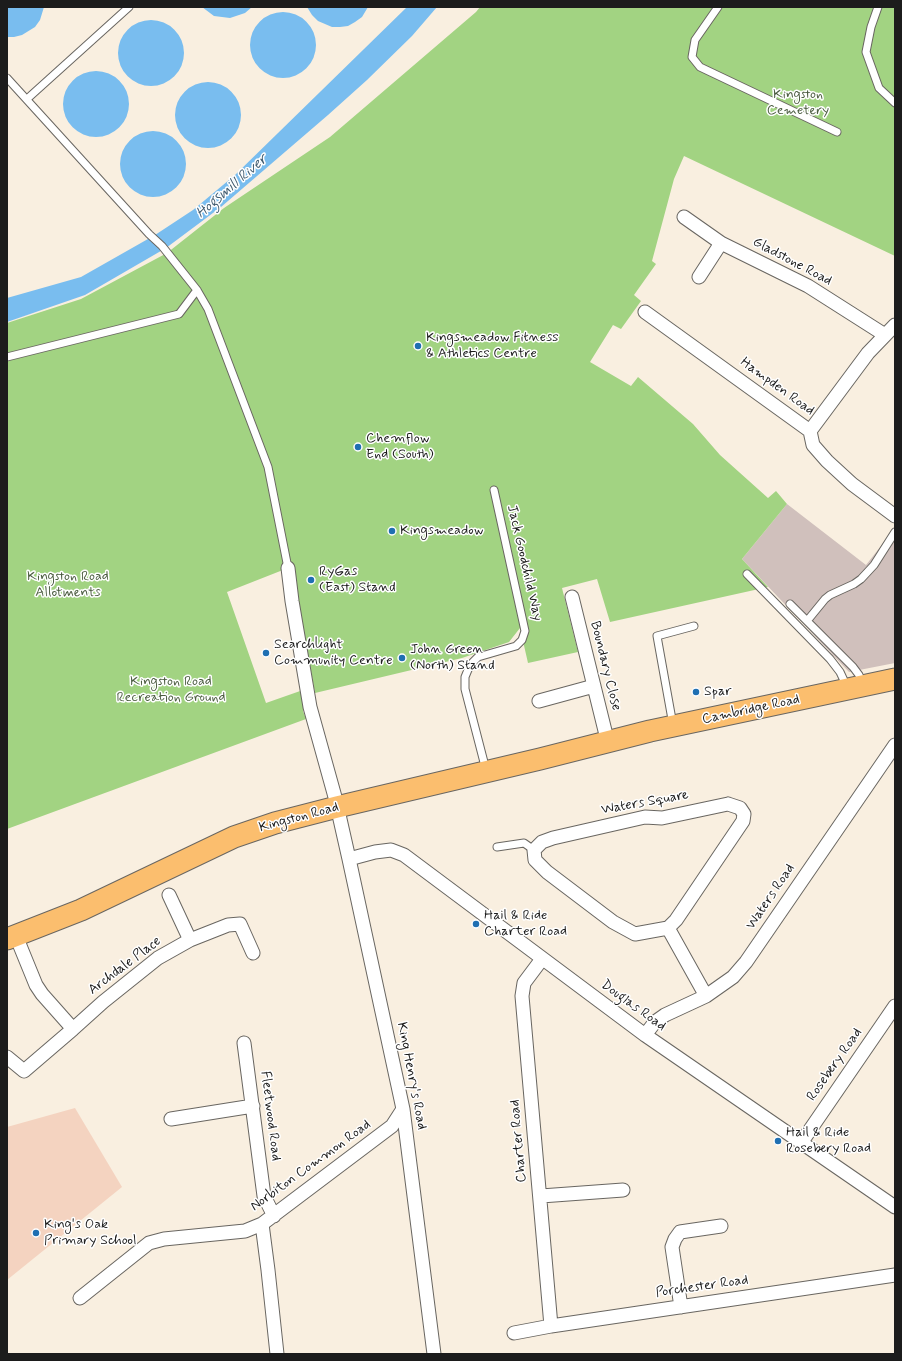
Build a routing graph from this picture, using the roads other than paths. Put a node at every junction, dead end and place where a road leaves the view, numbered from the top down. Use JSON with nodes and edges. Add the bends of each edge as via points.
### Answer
{"nodes":[{"id":1,"x":129,"y":7,"type":"edge"},
{"id":2,"x":718,"y":7,"type":"edge"},
{"id":3,"x":878,"y":7,"type":"edge"},
{"id":4,"x":7,"y":78,"type":"edge"},
{"id":5,"x":27,"y":99,"type":"junction"},
{"id":6,"x":895,"y":103,"type":"edge"},
{"id":7,"x":837,"y":132,"type":"dead end"},
{"id":8,"x":684,"y":217,"type":"dead end"},
{"id":9,"x":722,"y":243,"type":"junction"},
{"id":10,"x":699,"y":277,"type":"dead end"},
{"id":11,"x":197,"y":290,"type":"junction"},
{"id":12,"x":645,"y":312,"type":"dead end"},
{"id":13,"x":895,"y":325,"type":"edge"},
{"id":14,"x":885,"y":334,"type":"junction"},
{"id":15,"x":7,"y":357,"type":"edge"},
{"id":16,"x":810,"y":431,"type":"junction"},
{"id":17,"x":494,"y":490,"type":"dead end"},
{"id":18,"x":895,"y":516,"type":"edge"},
{"id":19,"x":895,"y":532,"type":"edge"},
{"id":20,"x":288,"y":568,"type":"joint"},
{"id":21,"x":747,"y":574,"type":"dead end"},
{"id":22,"x":572,"y":597,"type":"dead end"},
{"id":23,"x":790,"y":604,"type":"dead end"},
{"id":24,"x":807,"y":621,"type":"junction"},
{"id":25,"x":694,"y":626,"type":"dead end"},
{"id":26,"x":895,"y":679,"type":"edge"},
{"id":27,"x":594,"y":686,"type":"junction"},
{"id":28,"x":855,"y":687,"type":"junction"},
{"id":29,"x":539,"y":701,"type":"dead end"},
{"id":30,"x":673,"y":726,"type":"junction"},
{"id":31,"x":608,"y":743,"type":"junction"},
{"id":32,"x":895,"y":745,"type":"edge"},
{"id":33,"x":486,"y":772,"type":"junction"},
{"id":34,"x":337,"y":807,"type":"junction"},
{"id":35,"x":497,"y":847,"type":"dead end"},
{"id":36,"x":534,"y":850,"type":"junction"},
{"id":37,"x":349,"y":858,"type":"junction"},
{"id":38,"x":169,"y":895,"type":"dead end"},
{"id":39,"x":668,"y":928,"type":"junction"},
{"id":40,"x":12,"y":938,"type":"edge"},
{"id":41,"x":190,"y":940,"type":"junction"},
{"id":42,"x":253,"y":953,"type":"dead end"},
{"id":43,"x":542,"y":959,"type":"junction"},
{"id":44,"x":706,"y":996,"type":"junction"},
{"id":45,"x":895,"y":1006,"type":"edge"},
{"id":46,"x":73,"y":1029,"type":"junction"},
{"id":47,"x":645,"y":1035,"type":"junction"},
{"id":48,"x":244,"y":1043,"type":"dead end"},
{"id":49,"x":7,"y":1057,"type":"edge"},
{"id":50,"x":253,"y":1106,"type":"junction"},
{"id":51,"x":403,"y":1109,"type":"junction"},
{"id":52,"x":170,"y":1118,"type":"dead end"},
{"id":53,"x":801,"y":1143,"type":"junction"},
{"id":54,"x":623,"y":1190,"type":"dead end"},
{"id":55,"x":540,"y":1196,"type":"junction"},
{"id":56,"x":895,"y":1207,"type":"edge"},
{"id":57,"x":274,"y":1216,"type":"junction"},
{"id":58,"x":262,"y":1224,"type":"junction"},
{"id":59,"x":721,"y":1226,"type":"dead end"},
{"id":60,"x":895,"y":1275,"type":"edge"},
{"id":61,"x":80,"y":1298,"type":"dead end"},
{"id":62,"x":681,"y":1307,"type":"junction"},
{"id":63,"x":551,"y":1326,"type":"junction"},
{"id":64,"x":514,"y":1333,"type":"dead end"},
{"id":65,"x":277,"y":1354,"type":"edge"},
{"id":66,"x":434,"y":1354,"type":"edge"}],
"edges":[{"from":1,"to":5,"type":"lane"},
{"from":2,"to":7,"type":"lane","via":[[695,40],[692,57],[700,67]]},
{"from":3,"to":6,"type":"lane","via":[[866,52],[879,88]]},
{"from":4,"to":5,"type":"lane"},
{"from":5,"to":11,"type":"lane","via":[[162,246]]},
{"from":8,"to":9,"type":"street","name":"Gladstone Road"},
{"from":9,"to":10,"type":"street"},
{"from":9,"to":14,"type":"street","name":"Gladstone Road","via":[[808,286]]},
{"from":11,"to":15,"type":"lane","via":[[179,314]]},
{"from":11,"to":20,"type":"lane","via":[[208,309],[268,467]]},
{"from":12,"to":16,"type":"street","name":"Hampden Road"},
{"from":13,"to":14,"type":"street"},
{"from":14,"to":16,"type":"street"},
{"from":16,"to":18,"type":"street","name":"Hampden Road","via":[[813,445],[827,462]]},
{"from":17,"to":33,"type":"lane","name":"Jack Goodchild Way","via":[[525,631],[522,640],[516,646],[478,657],[470,665],[465,677],[465,688]]},
{"from":19,"to":24,"type":"lane","via":[[874,565],[861,579],[824,599]]},
{"from":20,"to":34,"type":"street","name":"King Henry's Road","via":[[310,707]]},
{"from":21,"to":28,"type":"lane"},
{"from":22,"to":27,"type":"street","name":"Boundary Close"},
{"from":23,"to":24,"type":"lane"},
{"from":24,"to":28,"type":"lane","via":[[859,675]]},
{"from":25,"to":30,"type":"lane","via":[[658,636]]},
{"from":26,"to":28,"type":"main road","name":"Cambridge Road"},
{"from":27,"to":29,"type":"street"},
{"from":27,"to":31,"type":"street","name":"Boundary Close"},
{"from":28,"to":30,"type":"main road","name":"Cambridge Road"},
{"from":30,"to":31,"type":"main road","name":"Cambridge Road"},
{"from":31,"to":33,"type":"main road","name":"Kingston Road"},
{"from":32,"to":44,"type":"street","name":"Waters Road","via":[[746,962],[733,977]]},
{"from":33,"to":34,"type":"main road","name":"Kingston Road"},
{"from":34,"to":37,"type":"street","name":"King Henry's Road"},
{"from":34,"to":40,"type":"main road","name":"Kingston Road","via":[[234,837],[97,903]]},
{"from":35,"to":36,"type":"lane","via":[[524,843]]},
{"from":36,"to":39,"type":"street","via":[[535,860],[547,872],[613,922],[635,934]]},
{"from":36,"to":39,"type":"street","name":"Waters Square","via":[[542,842],[553,838],[645,817],[662,818],[728,804],[740,808],[744,814],[743,821]]},
{"from":37,"to":43,"type":"street","name":"Douglas Road","via":[[391,850],[404,855]]},
{"from":37,"to":51,"type":"street","name":"King Henry's Road"},
{"from":38,"to":41,"type":"street"},
{"from":39,"to":44,"type":"street"},
{"from":40,"to":46,"type":"street","via":[[42,994]]},
{"from":41,"to":42,"type":"street","name":"Archdale Place","via":[[228,925],[240,924]]},
{"from":41,"to":46,"type":"street","name":"Archdale Place","via":[[158,958]]},
{"from":43,"to":47,"type":"street","name":"Douglas Road"},
{"from":43,"to":55,"type":"street","name":"Charter Road","via":[[524,983],[522,996]]},
{"from":44,"to":47,"type":"street","name":"Waters Road","via":[[664,1015]]},
{"from":45,"to":53,"type":"street","name":"Rosebery Road"},
{"from":46,"to":49,"type":"street","name":"Archdale Place","via":[[24,1071]]},
{"from":47,"to":53,"type":"street","name":"Douglas Road"},
{"from":48,"to":50,"type":"street","name":"Fleetwood Road"},
{"from":50,"to":52,"type":"street"},
{"from":50,"to":57,"type":"street","name":"Fleetwood Road","via":[[264,1196]]},
{"from":51,"to":57,"type":"street","name":"Norbiton Common Road","via":[[392,1126]]},
{"from":51,"to":66,"type":"street","name":"King Henry's Road"},
{"from":53,"to":56,"type":"street","name":"Douglas Road"},
{"from":54,"to":55,"type":"street"},
{"from":55,"to":63,"type":"street","name":"Charter Road"},
{"from":57,"to":58,"type":"street","name":"Norbiton Common Road"},
{"from":58,"to":61,"type":"street","name":"Norbiton Common Road","via":[[245,1231],[164,1238],[149,1243]]},
{"from":58,"to":65,"type":"street"},
{"from":59,"to":62,"type":"street","via":[[680,1232],[675,1239],[672,1246]]},
{"from":60,"to":62,"type":"street","name":"Porchester Road"},
{"from":62,"to":63,"type":"street","name":"Porchester Road"},
{"from":63,"to":64,"type":"street","name":"Porchester Road"}]}
